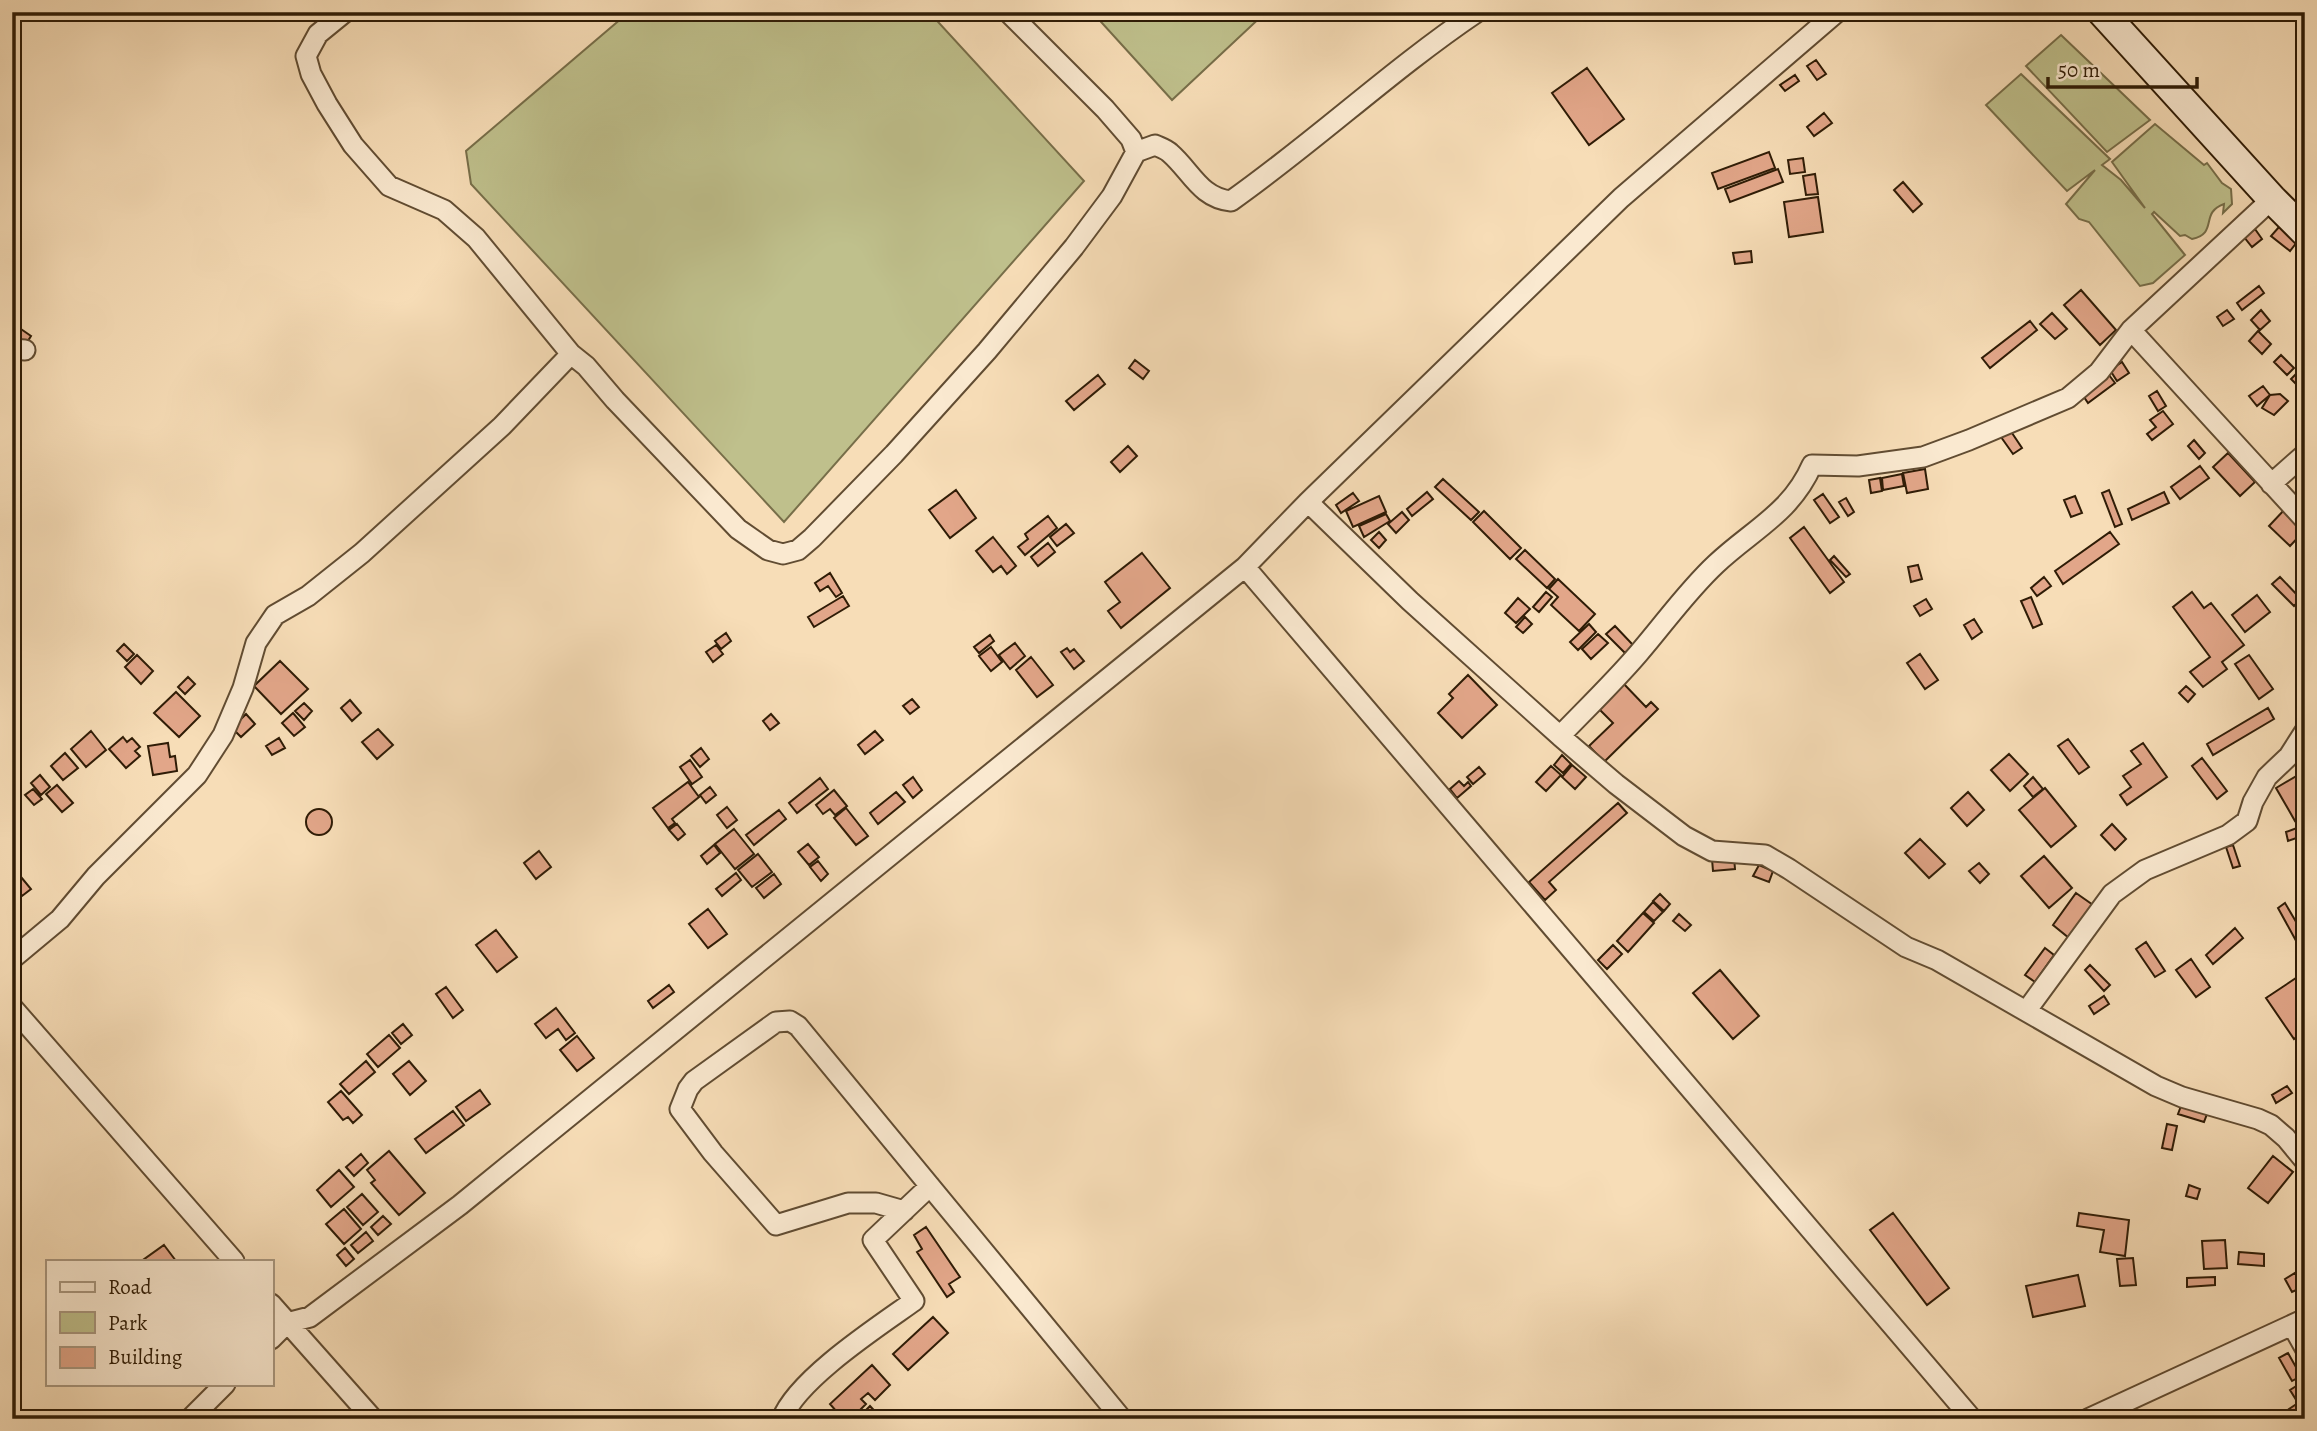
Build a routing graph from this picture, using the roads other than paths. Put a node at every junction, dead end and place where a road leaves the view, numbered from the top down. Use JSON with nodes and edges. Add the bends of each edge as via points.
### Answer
{"nodes":[{"id":1,"x":345,"y":12,"type":"edge"},
{"id":2,"x":1008,"y":12,"type":"edge"},
{"id":3,"x":1478,"y":12,"type":"edge"},
{"id":4,"x":1837,"y":12,"type":"edge"},
{"id":5,"x":2102,"y":12,"type":"edge"},
{"id":6,"x":1136,"y":152,"type":"junction"},
{"id":7,"x":2272,"y":199,"type":"junction"},
{"id":8,"x":2305,"y":232,"type":"edge"},
{"id":9,"x":2131,"y":330,"type":"junction"},
{"id":10,"x":571,"y":354,"type":"junction"},
{"id":11,"x":2305,"y":454,"type":"edge"},
{"id":12,"x":2271,"y":484,"type":"junction"},
{"id":13,"x":1308,"y":502,"type":"junction"},
{"id":14,"x":2305,"y":520,"type":"edge"},
{"id":15,"x":1245,"y":567,"type":"junction"},
{"id":16,"x":2305,"y":731,"type":"edge"},
{"id":17,"x":1560,"y":736,"type":"junction"},
{"id":18,"x":12,"y":959,"type":"edge"},
{"id":19,"x":12,"y":1007,"type":"edge"},
{"id":20,"x":2027,"y":1010,"type":"junction"},
{"id":21,"x":2305,"y":1161,"type":"edge"},
{"id":22,"x":930,"y":1186,"type":"junction"},
{"id":23,"x":904,"y":1211,"type":"junction"},
{"id":24,"x":233,"y":1260,"type":"edge"},
{"id":25,"x":273,"y":1306,"type":"edge"},
{"id":26,"x":2299,"y":1322,"type":"edge"},
{"id":27,"x":287,"y":1323,"type":"junction"},
{"id":28,"x":273,"y":1337,"type":"edge"},
{"id":29,"x":2305,"y":1348,"type":"edge"},
{"id":30,"x":223,"y":1386,"type":"edge"},
{"id":31,"x":190,"y":1419,"type":"edge"},
{"id":32,"x":373,"y":1419,"type":"edge"},
{"id":33,"x":782,"y":1419,"type":"edge"},
{"id":34,"x":1122,"y":1419,"type":"edge"},
{"id":35,"x":1972,"y":1419,"type":"edge"},
{"id":36,"x":2088,"y":1419,"type":"edge"}],
"edges":[{"from":1,"to":10,"type":"street","via":[[318,34],[306,56],[311,74],[353,145],[389,186],[444,209],[476,238]]},
{"from":2,"to":6,"type":"street","via":[[1105,109],[1131,139]]},
{"from":3,"to":6,"type":"street","via":[[1231,201],[1218,200],[1195,183],[1170,153],[1155,145]]},
{"from":4,"to":13,"type":"street","via":[[1621,198]]},
{"from":5,"to":7,"type":"street"},
{"from":6,"to":10,"type":"street","via":[[1074,247],[987,351],[798,550],[783,554],[768,550],[738,529]]},
{"from":7,"to":8,"type":"street"},
{"from":7,"to":9,"type":"street"},
{"from":9,"to":12,"type":"street"},
{"from":9,"to":17,"type":"street","via":[[2099,372],[2068,398],[1994,430],[1923,457],[1858,466],[1812,465],[1784,508],[1716,564]]},
{"from":10,"to":18,"type":"street","via":[[502,426],[362,553],[308,596],[275,615],[256,643],[223,735],[197,775],[96,876],[60,919]]},
{"from":11,"to":12,"type":"street"},
{"from":12,"to":14,"type":"street"},
{"from":13,"to":15,"type":"street"},
{"from":13,"to":17,"type":"street"},
{"from":15,"to":27,"type":"street","via":[[460,1205],[310,1317]]},
{"from":15,"to":35,"type":"street"},
{"from":16,"to":20,"type":"street","via":[[2289,756],[2267,777],[2246,821],[2228,835],[2145,870],[2112,894]]},
{"from":17,"to":20,"type":"street","via":[[1684,836],[1712,850],[1765,855],[1906,947]]},
{"from":19,"to":24,"type":"street"},
{"from":20,"to":21,"type":"street","via":[[2155,1086],[2271,1125]]},
{"from":22,"to":23,"type":"street"},
{"from":22,"to":23,"type":"street","via":[[790,1021],[776,1022],[688,1089],[680,1109],[776,1225],[848,1203],[876,1203]]},
{"from":22,"to":34,"type":"street"},
{"from":23,"to":33,"type":"street","via":[[873,1240],[914,1301],[853,1344],[801,1391]]},
{"from":25,"to":27,"type":"street"},
{"from":26,"to":29,"type":"street"},
{"from":26,"to":36,"type":"street"},
{"from":27,"to":28,"type":"street"},
{"from":27,"to":32,"type":"street"},
{"from":30,"to":31,"type":"street"}]}
